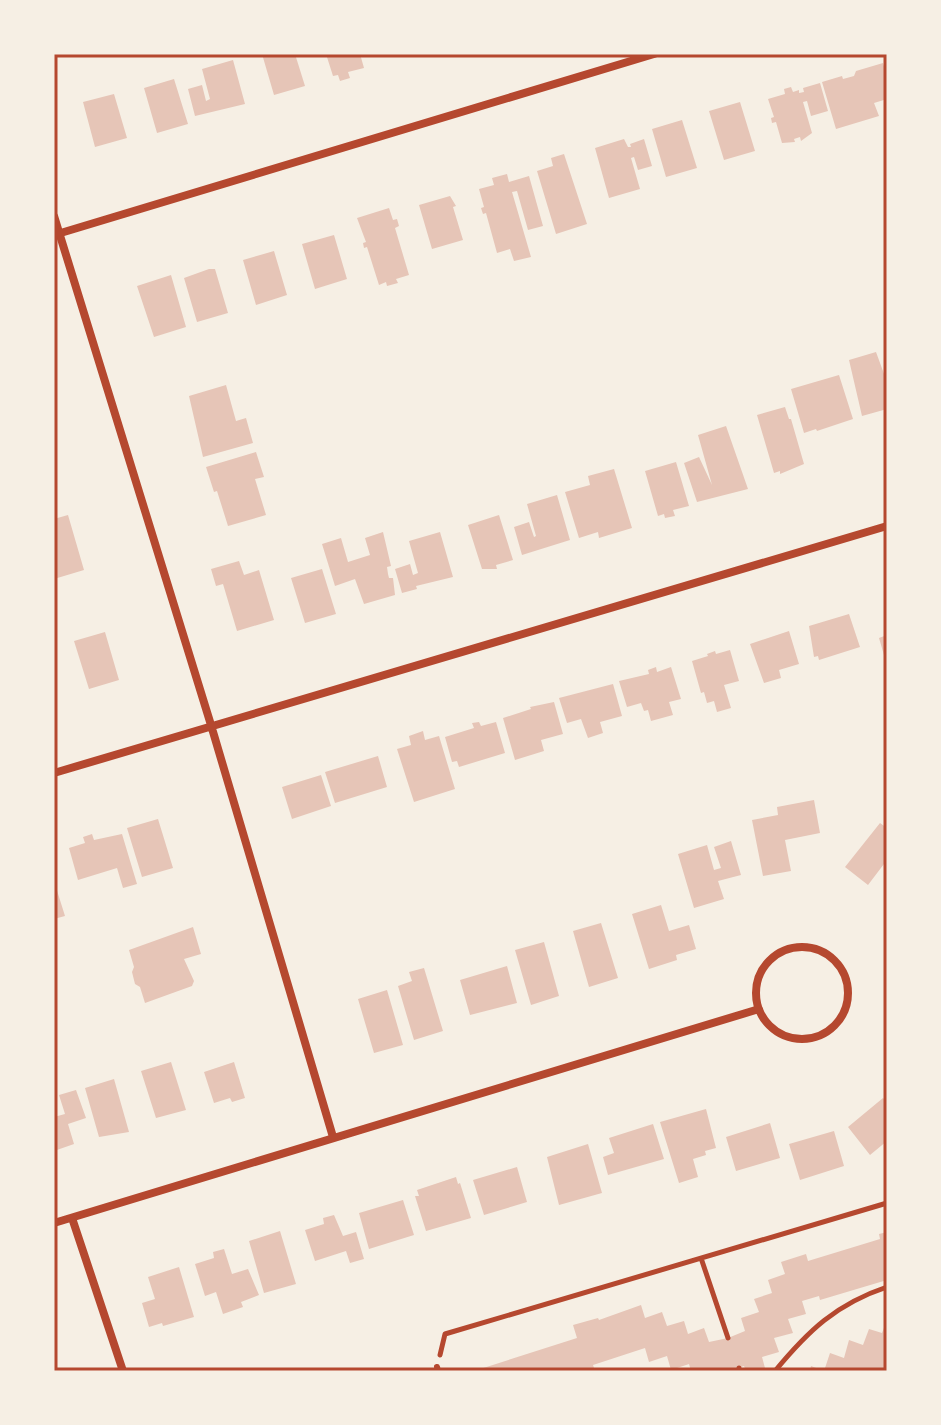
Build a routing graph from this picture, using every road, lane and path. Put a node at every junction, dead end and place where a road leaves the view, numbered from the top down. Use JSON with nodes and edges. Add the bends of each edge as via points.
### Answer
{"nodes":[{"id":1,"x":654,"y":54,"type":"edge"},
{"id":2,"x":54,"y":216,"type":"edge"},
{"id":3,"x":57,"y":234,"type":"edge"},
{"id":4,"x":887,"y":526,"type":"edge"},
{"id":5,"x":211,"y":725,"type":"junction"},
{"id":6,"x":54,"y":773,"type":"edge"},
{"id":7,"x":759,"y":1009,"type":"junction"},
{"id":8,"x":333,"y":1137,"type":"junction"},
{"id":9,"x":887,"y":1203,"type":"edge"},
{"id":10,"x":72,"y":1218,"type":"junction"},
{"id":11,"x":54,"y":1223,"type":"edge"},
{"id":12,"x":701,"y":1258,"type":"junction"},
{"id":13,"x":887,"y":1287,"type":"edge"},
{"id":14,"x":728,"y":1338,"type":"dead end"},
{"id":15,"x":438,"y":1369,"type":"edge"},
{"id":16,"x":123,"y":1371,"type":"edge"},
{"id":17,"x":775,"y":1371,"type":"edge"}],
"edges":[{"from":1,"to":3,"type":"street"},
{"from":2,"to":3,"type":"street"},
{"from":3,"to":5,"type":"street"},
{"from":4,"to":5,"type":"street"},
{"from":5,"to":6,"type":"street"},
{"from":5,"to":8,"type":"street"},
{"from":7,"to":7,"type":"street","via":[[778,1032],[808,1039],[835,1026],[844,1013],[848,984],[832,958],[819,950],[789,949],[776,955],[758,979]]},
{"from":7,"to":8,"type":"street"},
{"from":8,"to":10,"type":"street"},
{"from":9,"to":12,"type":"path"},
{"from":10,"to":11,"type":"street"},
{"from":10,"to":16,"type":"street"},
{"from":12,"to":14,"type":"path"},
{"from":12,"to":15,"type":"path","via":[[445,1334]]},
{"from":13,"to":17,"type":"path","via":[[833,1312]]}]}
